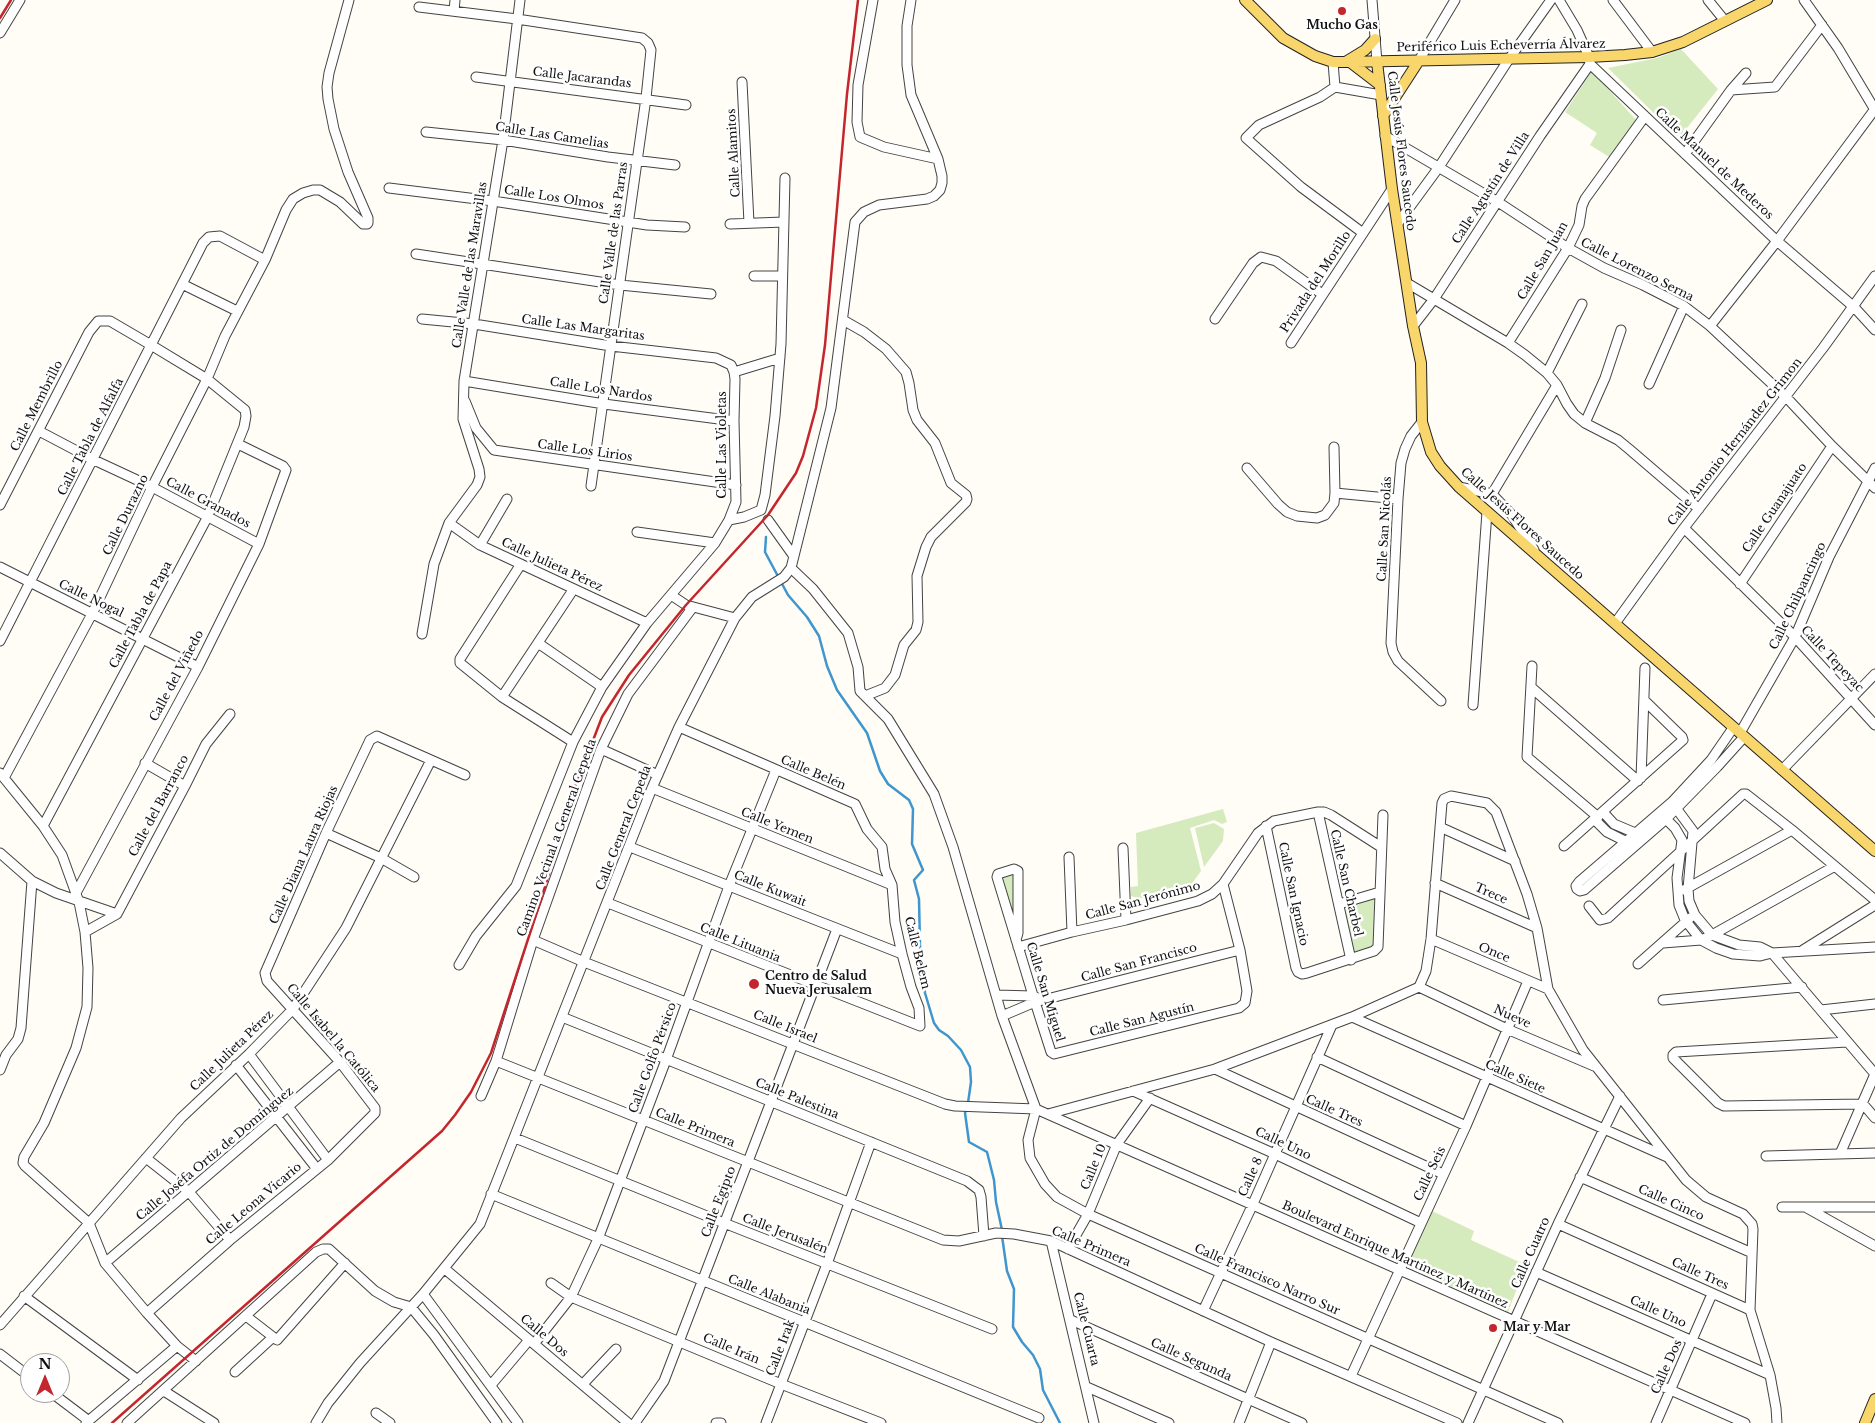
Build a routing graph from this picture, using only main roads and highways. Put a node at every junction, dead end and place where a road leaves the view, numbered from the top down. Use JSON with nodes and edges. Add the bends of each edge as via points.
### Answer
{"nodes":[{"id":1,"x":1245,"y":0,"type":"edge"},
{"id":2,"x":1767,"y":0,"type":"edge"},
{"id":3,"x":1376,"y":39,"type":"road end"},
{"id":4,"x":1347,"y":62,"type":"junction"},
{"id":5,"x":1377,"y":62,"type":"junction"},
{"id":6,"x":1418,"y":62,"type":"junction"},
{"id":7,"x":1380,"y":90,"type":"junction"},
{"id":8,"x":1383,"y":116,"type":"junction"},
{"id":9,"x":1875,"y":851,"type":"edge"},
{"id":10,"x":1875,"y":1400,"type":"edge"},
{"id":11,"x":1865,"y":1423,"type":"edge"}],
"edges":[{"from":1,"to":4,"type":"main road","name":"Periférico Luis Echeverría Álvarez","via":[[1283,38],[1315,56],[1333,62]]},
{"from":2,"to":6,"type":"main road","name":"Periférico Luis Echeverría Álvarez","via":[[1682,42],[1652,52],[1589,60]]},
{"from":3,"to":4,"type":"main road"},
{"from":4,"to":5,"type":"main road","name":"Periférico Luis Echeverría Álvarez"},
{"from":4,"to":7,"type":"main road"},
{"from":5,"to":6,"type":"main road","name":"Periférico Luis Echeverría Álvarez"},
{"from":5,"to":7,"type":"main road","name":"Calle Jesús Flores Saucedo"},
{"from":6,"to":8,"type":"main road"},
{"from":7,"to":8,"type":"main road","name":"Calle Jesús Flores Saucedo"},
{"from":8,"to":9,"type":"main road","name":"Calle Jesús Flores Saucedo","via":[[1421,363],[1422,422],[1431,452],[1440,466],[1487,512]]},
{"from":10,"to":11,"type":"main road"}]}
